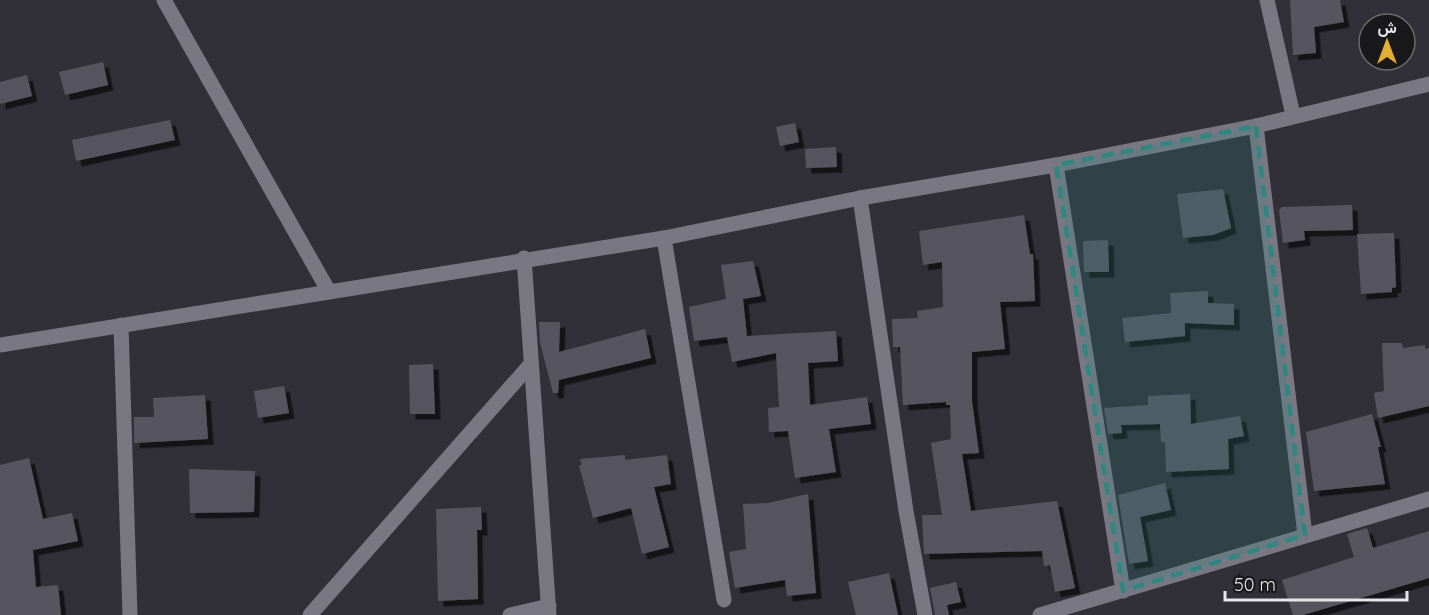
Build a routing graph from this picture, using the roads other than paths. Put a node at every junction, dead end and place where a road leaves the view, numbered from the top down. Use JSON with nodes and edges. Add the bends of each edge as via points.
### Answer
{"nodes":[{"id":1,"x":164,"y":0,"type":"edge"},
{"id":2,"x":1267,"y":0,"type":"edge"},
{"id":3,"x":1429,"y":84,"type":"edge"},
{"id":4,"x":1293,"y":115,"type":"junction"},
{"id":5,"x":1256,"y":126,"type":"junction"},
{"id":6,"x":1056,"y":165,"type":"junction"},
{"id":7,"x":860,"y":198,"type":"junction"},
{"id":8,"x":664,"y":238,"type":"junction"},
{"id":9,"x":524,"y":258,"type":"junction"},
{"id":10,"x":328,"y":291,"type":"junction"},
{"id":11,"x":122,"y":325,"type":"junction"},
{"id":12,"x":0,"y":345,"type":"edge"},
{"id":13,"x":530,"y":365,"type":"junction"},
{"id":14,"x":1429,"y":499,"type":"edge"},
{"id":15,"x":1305,"y":535,"type":"junction"},
{"id":16,"x":1123,"y":591,"type":"junction"},
{"id":17,"x":724,"y":600,"type":"dead end"},
{"id":18,"x":549,"y":610,"type":"edge"},
{"id":19,"x":130,"y":615,"type":"edge"},
{"id":20,"x":310,"y":615,"type":"edge"},
{"id":21,"x":510,"y":615,"type":"edge"},
{"id":22,"x":926,"y":615,"type":"edge"},
{"id":23,"x":1040,"y":615,"type":"edge"}],
"edges":[{"from":1,"to":10,"type":"street"},
{"from":2,"to":4,"type":"street"},
{"from":3,"to":4,"type":"street"},
{"from":4,"to":5,"type":"street"},
{"from":5,"to":6,"type":"street"},
{"from":5,"to":15,"type":"street"},
{"from":6,"to":7,"type":"street"},
{"from":6,"to":16,"type":"street"},
{"from":7,"to":8,"type":"street"},
{"from":7,"to":22,"type":"street","via":[[906,511]]},
{"from":8,"to":9,"type":"street"},
{"from":8,"to":17,"type":"street"},
{"from":9,"to":10,"type":"street"},
{"from":9,"to":13,"type":"street"},
{"from":10,"to":11,"type":"street"},
{"from":11,"to":12,"type":"street"},
{"from":11,"to":19,"type":"street"},
{"from":13,"to":18,"type":"street"},
{"from":13,"to":20,"type":"street"},
{"from":14,"to":15,"type":"street"},
{"from":15,"to":16,"type":"street"},
{"from":16,"to":23,"type":"street"},
{"from":18,"to":21,"type":"street"}]}
